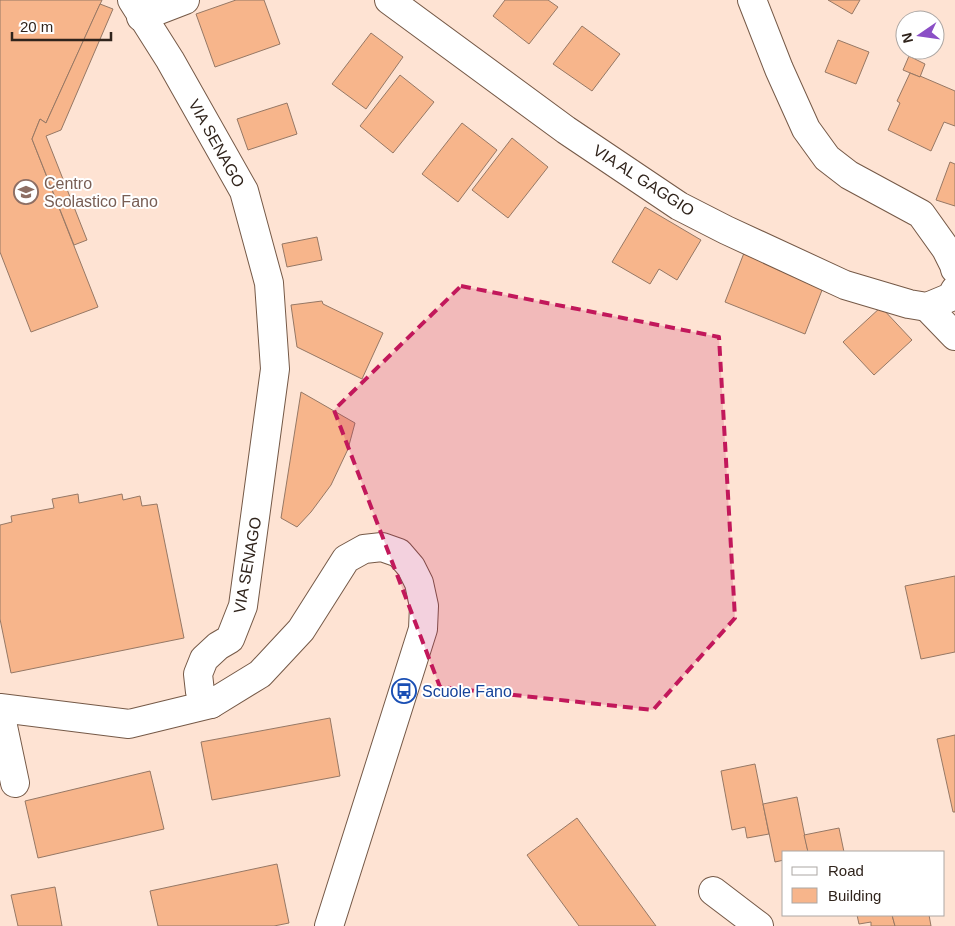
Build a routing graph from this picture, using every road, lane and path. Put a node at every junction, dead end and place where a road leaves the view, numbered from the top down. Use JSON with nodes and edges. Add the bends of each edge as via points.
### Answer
{"nodes":[{"id":1,"x":186,"y":0,"type":"edge"},
{"id":2,"x":389,"y":0,"type":"edge"},
{"id":3,"x":752,"y":0,"type":"edge"},
{"id":4,"x":136,"y":8,"type":"edge"},
{"id":5,"x":955,"y":269,"type":"edge"},
{"id":6,"x":955,"y":290,"type":"edge"},
{"id":7,"x":927,"y":307,"type":"junction"},
{"id":8,"x":955,"y":336,"type":"edge"},
{"id":9,"x":211,"y":704,"type":"junction"},
{"id":10,"x":0,"y":710,"type":"edge"},
{"id":11,"x":15,"y":783,"type":"dead end"},
{"id":12,"x":713,"y":890,"type":"dead end"},
{"id":13,"x":329,"y":926,"type":"edge"},
{"id":14,"x":759,"y":926,"type":"edge"}],
"edges":[{"from":1,"to":4,"type":"street"},
{"from":2,"to":7,"type":"street","name":"VIA AL GAGGIO","via":[[566,130],[679,206],[845,285]]},
{"from":3,"to":5,"type":"street","via":[[806,129],[827,158],[849,175],[921,214],[946,249]]},
{"from":4,"to":9,"type":"street","name":"VIA SENAGO","via":[[170,60],[244,191],[269,283],[276,369],[243,606],[230,640],[204,659],[198,674],[200,692]]},
{"from":6,"to":7,"type":"street","via":[[950,297]]},
{"from":7,"to":8,"type":"street"},
{"from":9,"to":10,"type":"street","via":[[128,724]]},
{"from":9,"to":13,"type":"street","via":[[260,674],[301,630],[346,559],[364,549],[382,547],[398,554],[411,567],[419,583],[424,606],[423,629]]},
{"from":10,"to":11,"type":"street"},
{"from":12,"to":14,"type":"street"}]}
